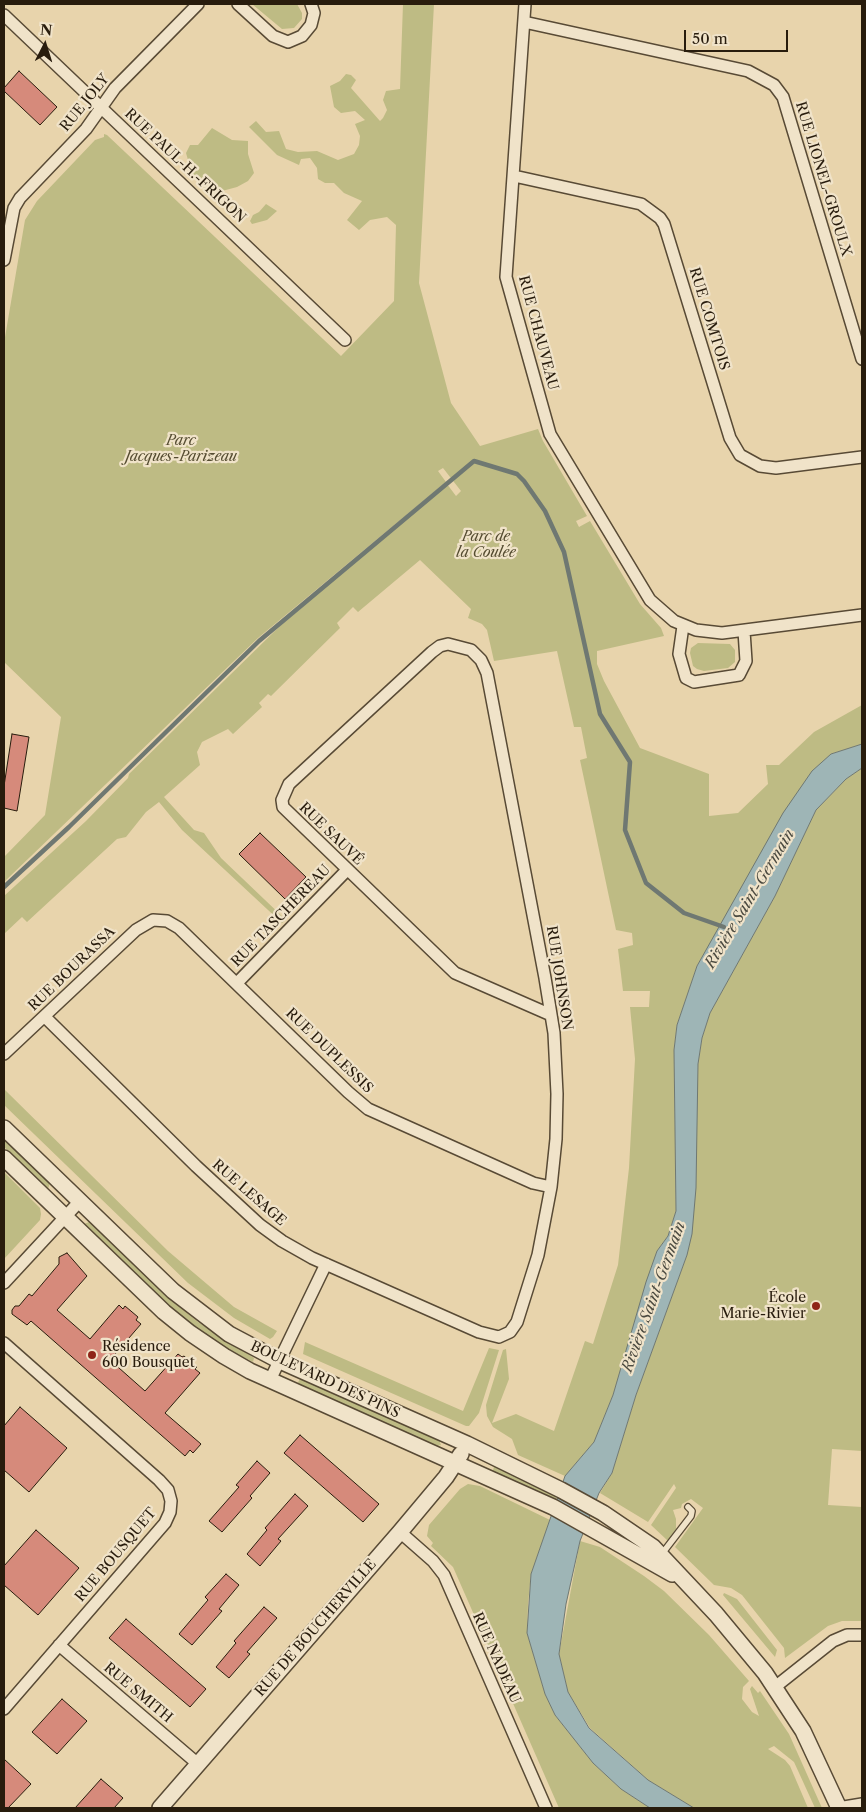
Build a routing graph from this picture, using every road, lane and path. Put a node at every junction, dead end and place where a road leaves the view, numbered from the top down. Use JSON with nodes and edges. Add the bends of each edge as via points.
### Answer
{"nodes":[{"id":1,"x":198,"y":4,"type":"edge"},
{"id":2,"x":238,"y":4,"type":"edge"},
{"id":3,"x":311,"y":4,"type":"edge"},
{"id":4,"x":525,"y":4,"type":"edge"},
{"id":5,"x":4,"y":15,"type":"edge"},
{"id":6,"x":524,"y":22,"type":"junction"},
{"id":7,"x":100,"y":107,"type":"junction"},
{"id":8,"x":514,"y":176,"type":"junction"},
{"id":9,"x":9,"y":207,"type":"edge"},
{"id":10,"x":4,"y":260,"type":"edge"},
{"id":11,"x":346,"y":340,"type":"dead end"},
{"id":12,"x":862,"y":359,"type":"edge"},
{"id":13,"x":862,"y":457,"type":"edge"},
{"id":14,"x":862,"y":615,"type":"edge"},
{"id":15,"x":684,"y":626,"type":"junction"},
{"id":16,"x":744,"y":631,"type":"junction"},
{"id":17,"x":448,"y":644,"type":"joint"},
{"id":18,"x":347,"y":870,"type":"junction"},
{"id":19,"x":167,"y":921,"type":"joint"},
{"id":20,"x":237,"y":983,"type":"junction"},
{"id":21,"x":551,"y":1015,"type":"junction"},
{"id":22,"x":44,"y":1017,"type":"junction"},
{"id":23,"x":4,"y":1054,"type":"edge"},
{"id":24,"x":4,"y":1128,"type":"edge"},
{"id":25,"x":4,"y":1158,"type":"edge"},
{"id":26,"x":551,"y":1187,"type":"junction"},
{"id":27,"x":79,"y":1202,"type":"junction"},
{"id":28,"x":64,"y":1217,"type":"junction"},
{"id":29,"x":326,"y":1264,"type":"junction"},
{"id":30,"x":4,"y":1283,"type":"edge"},
{"id":31,"x":505,"y":1335,"type":"joint"},
{"id":32,"x":4,"y":1343,"type":"edge"},
{"id":33,"x":280,"y":1361,"type":"junction"},
{"id":34,"x":270,"y":1380,"type":"junction"},
{"id":35,"x":467,"y":1444,"type":"junction"},
{"id":36,"x":456,"y":1462,"type":"junction"},
{"id":37,"x":688,"y":1507,"type":"dead end"},
{"id":38,"x":400,"y":1532,"type":"junction"},
{"id":39,"x":657,"y":1560,"type":"junction"},
{"id":40,"x":862,"y":1635,"type":"edge"},
{"id":41,"x":59,"y":1645,"type":"junction"},
{"id":42,"x":775,"y":1687,"type":"junction"},
{"id":43,"x":4,"y":1708,"type":"edge"},
{"id":44,"x":198,"y":1764,"type":"junction"},
{"id":45,"x":862,"y":1804,"type":"edge"},
{"id":46,"x":160,"y":1808,"type":"edge"},
{"id":47,"x":546,"y":1808,"type":"edge"},
{"id":48,"x":838,"y":1808,"type":"edge"}],
"edges":[{"from":1,"to":7,"type":"street","name":"RUE JOLY"},
{"from":2,"to":3,"type":"street","via":[[273,36],[288,42],[302,36],[311,25],[314,13]]},
{"from":4,"to":6,"type":"street","name":"RUE CHAUVEAU"},
{"from":5,"to":7,"type":"street","name":"RUE PAUL-H.-FRIGON"},
{"from":6,"to":8,"type":"street","name":"RUE CHAUVEAU"},
{"from":6,"to":12,"type":"street","name":"RUE LIONEL-GROULX","via":[[748,72],[774,85],[783,97]]},
{"from":7,"to":9,"type":"street","name":"RUE JOLY","via":[[86,129]]},
{"from":7,"to":11,"type":"street","name":"RUE PAUL-H.-FRIGON"},
{"from":8,"to":13,"type":"street","name":"RUE COMTOIS","via":[[641,204],[660,218],[730,438],[740,455],[760,466],[776,468]]},
{"from":8,"to":15,"type":"street","name":"RUE CHAUVEAU","via":[[506,277],[550,434],[650,600],[665,616]]},
{"from":9,"to":10,"type":"street","name":"RUE JOLY"},
{"from":14,"to":16,"type":"street","name":"RUE CHAUVEAU"},
{"from":15,"to":16,"type":"street","name":"RUE CHAUVEAU","via":[[712,633]]},
{"from":15,"to":16,"type":"street","via":[[679,654],[684,675],[694,682],[739,675],[746,661]]},
{"from":17,"to":18,"type":"street","name":"RUE SAUVÉ","via":[[432,652],[285,790],[282,800],[287,812]]},
{"from":17,"to":21,"type":"street","name":"RUE JOHNSON","via":[[471,650],[487,673]]},
{"from":18,"to":20,"type":"street","name":"RUE TASCHEREAU"},
{"from":18,"to":21,"type":"street","name":"RUE SAUVÉ","via":[[455,974]]},
{"from":19,"to":20,"type":"street","name":"RUE DUPLESSIS","via":[[179,928]]},
{"from":19,"to":22,"type":"street","name":"RUE BOURASSA","via":[[153,920],[140,926]]},
{"from":20,"to":26,"type":"street","name":"RUE DUPLESSIS","via":[[368,1109],[533,1183]]},
{"from":21,"to":26,"type":"street","name":"RUE JOHNSON","via":[[557,1094]]},
{"from":22,"to":23,"type":"street","name":"RUE BOURASSA"},
{"from":22,"to":29,"type":"street","name":"RUE LESAGE","via":[[260,1225],[282,1241]]},
{"from":24,"to":27,"type":"street","name":"BOULEVARD DES PINS"},
{"from":25,"to":28,"type":"street","name":"BOULEVARD DES PINS"},
{"from":26,"to":31,"type":"street","name":"RUE JOHNSON","via":[[538,1255],[519,1316]]},
{"from":27,"to":28,"type":"street"},
{"from":27,"to":33,"type":"street","name":"BOULEVARD DES PINS","via":[[186,1303],[229,1334]]},
{"from":28,"to":30,"type":"street"},
{"from":28,"to":34,"type":"street","name":"BOULEVARD DES PINS","via":[[183,1328],[224,1356]]},
{"from":29,"to":31,"type":"street","name":"RUE LESAGE","via":[[479,1332],[499,1337]]},
{"from":29,"to":33,"type":"street"},
{"from":32,"to":41,"type":"street","name":"RUE BOUSQUET","via":[[159,1480],[168,1490],[171,1501],[165,1523]]},
{"from":33,"to":34,"type":"street"},
{"from":33,"to":35,"type":"street","name":"BOULEVARD DES PINS"},
{"from":34,"to":36,"type":"street","name":"BOULEVARD DES PINS"},
{"from":35,"to":36,"type":"street","name":"RUE DE BOUCHERVILLE"},
{"from":35,"to":39,"type":"street","name":"BOULEVARD DES PINS","via":[[603,1513],[634,1533]]},
{"from":36,"to":38,"type":"street","name":"RUE DE BOUCHERVILLE"},
{"from":36,"to":39,"type":"street","name":"BOULEVARD DES PINS"},
{"from":37,"to":39,"type":"lane","via":[[692,1511],[691,1516]]},
{"from":38,"to":44,"type":"street","name":"RUE DE BOUCHERVILLE"},
{"from":38,"to":47,"type":"street","name":"RUE NADEAU","via":[[444,1576]]},
{"from":39,"to":42,"type":"street","name":"BOULEVARD DES PINS","via":[[681,1579],[737,1638]]},
{"from":40,"to":42,"type":"street","via":[[847,1635],[833,1641]]},
{"from":41,"to":43,"type":"street","name":"RUE BOUSQUET"},
{"from":41,"to":44,"type":"street","name":"RUE SMITH"},
{"from":42,"to":48,"type":"street","name":"BOULEVARD DES PINS","via":[[806,1738]]},
{"from":44,"to":46,"type":"street","name":"RUE DE BOUCHERVILLE"},
{"from":45,"to":48,"type":"street"}]}
